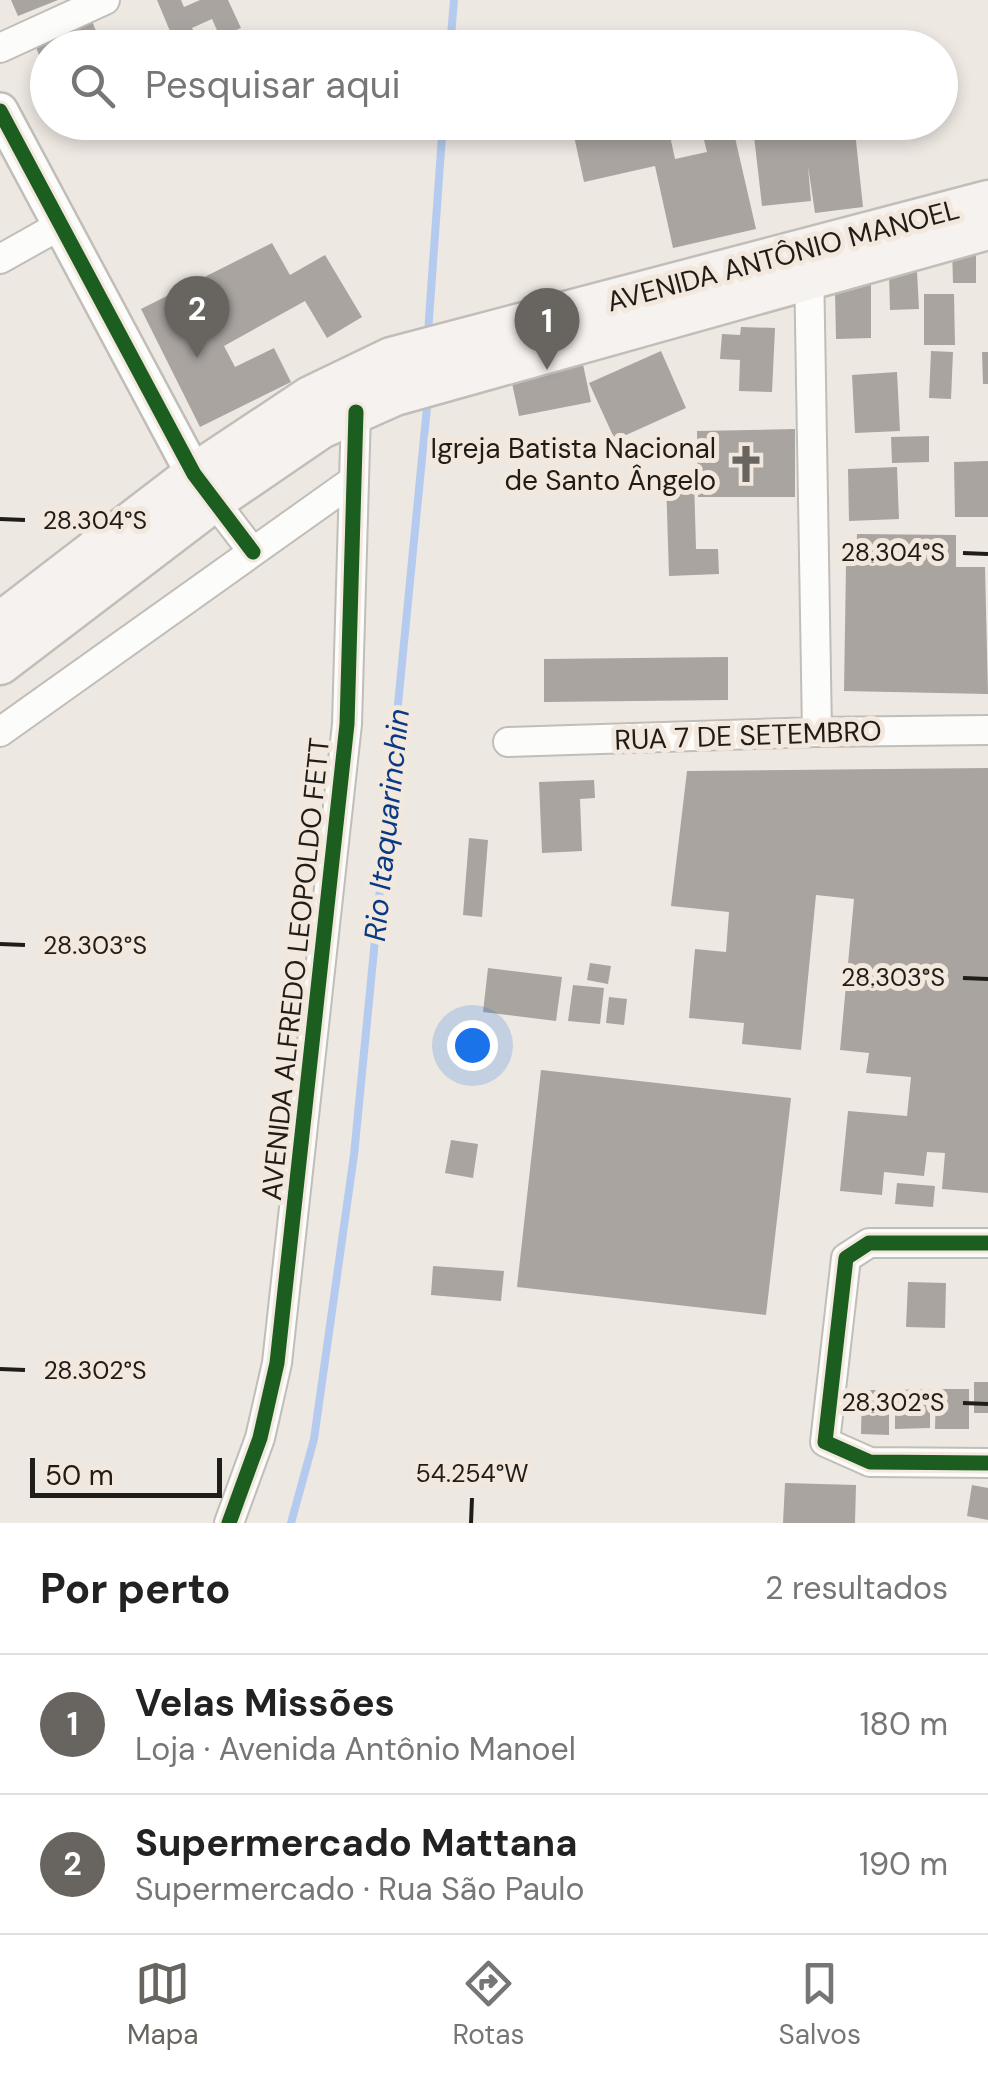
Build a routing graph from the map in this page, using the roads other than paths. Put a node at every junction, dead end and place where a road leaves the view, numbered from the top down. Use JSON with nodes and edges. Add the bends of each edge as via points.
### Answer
{"nodes":[{"id":1,"x":105,"y":0,"type":"edge"},
{"id":2,"x":39,"y":30,"type":"edge"},
{"id":3,"x":30,"y":34,"type":"edge"},
{"id":4,"x":0,"y":48,"type":"edge"},
{"id":5,"x":0,"y":111,"type":"edge"},
{"id":6,"x":988,"y":201,"type":"edge"},
{"id":7,"x":59,"y":226,"type":"junction"},
{"id":8,"x":988,"y":229,"type":"edge"},
{"id":9,"x":0,"y":259,"type":"edge"},
{"id":10,"x":808,"y":262,"type":"junction"},
{"id":11,"x":392,"y":377,"type":"junction"},
{"id":12,"x":356,"y":412,"type":"junction"},
{"id":13,"x":354,"y":480,"type":"junction"},
{"id":14,"x":204,"y":488,"type":"junction"},
{"id":15,"x":252,"y":552,"type":"junction"},
{"id":16,"x":0,"y":623,"type":"edge"},
{"id":17,"x":0,"y":664,"type":"edge"},
{"id":18,"x":988,"y":730,"type":"edge"},
{"id":19,"x":0,"y":732,"type":"edge"},
{"id":20,"x":817,"y":732,"type":"junction"},
{"id":21,"x":508,"y":742,"type":"dead end"},
{"id":22,"x":988,"y":1243,"type":"edge"},
{"id":23,"x":988,"y":1463,"type":"edge"},
{"id":24,"x":229,"y":1523,"type":"edge"}],
"edges":[{"from":1,"to":2,"type":"street"},
{"from":3,"to":4,"type":"street"},
{"from":5,"to":7,"type":"street"},
{"from":6,"to":10,"type":"main road","name":"AVENIDA ANTÔNIO MANOEL"},
{"from":7,"to":9,"type":"street"},
{"from":7,"to":14,"type":"street"},
{"from":8,"to":10,"type":"main road","name":"AVENIDA ANTÔNIO MANOEL"},
{"from":10,"to":11,"type":"main road","name":"AVENIDA ANTÔNIO MANOEL"},
{"from":10,"to":20,"type":"street"},
{"from":11,"to":12,"type":"main road"},
{"from":11,"to":14,"type":"main road","via":[[310,397]]},
{"from":12,"to":13,"type":"street","name":"AVENIDA ALFREDO LEOPOLDO FETT"},
{"from":12,"to":14,"type":"main road"},
{"from":13,"to":15,"type":"street"},
{"from":13,"to":24,"type":"street","name":"AVENIDA ALFREDO LEOPOLDO FETT","via":[[347,724],[277,1362],[260,1438]]},
{"from":14,"to":15,"type":"street"},
{"from":14,"to":16,"type":"main road"},
{"from":14,"to":17,"type":"main road"},
{"from":15,"to":19,"type":"street"},
{"from":18,"to":20,"type":"street","name":"RUA 7 DE SETEMBRO"},
{"from":20,"to":21,"type":"street","name":"RUA 7 DE SETEMBRO"},
{"from":22,"to":23,"type":"street","via":[[869,1243],[846,1258],[825,1442],[870,1462]]}]}
